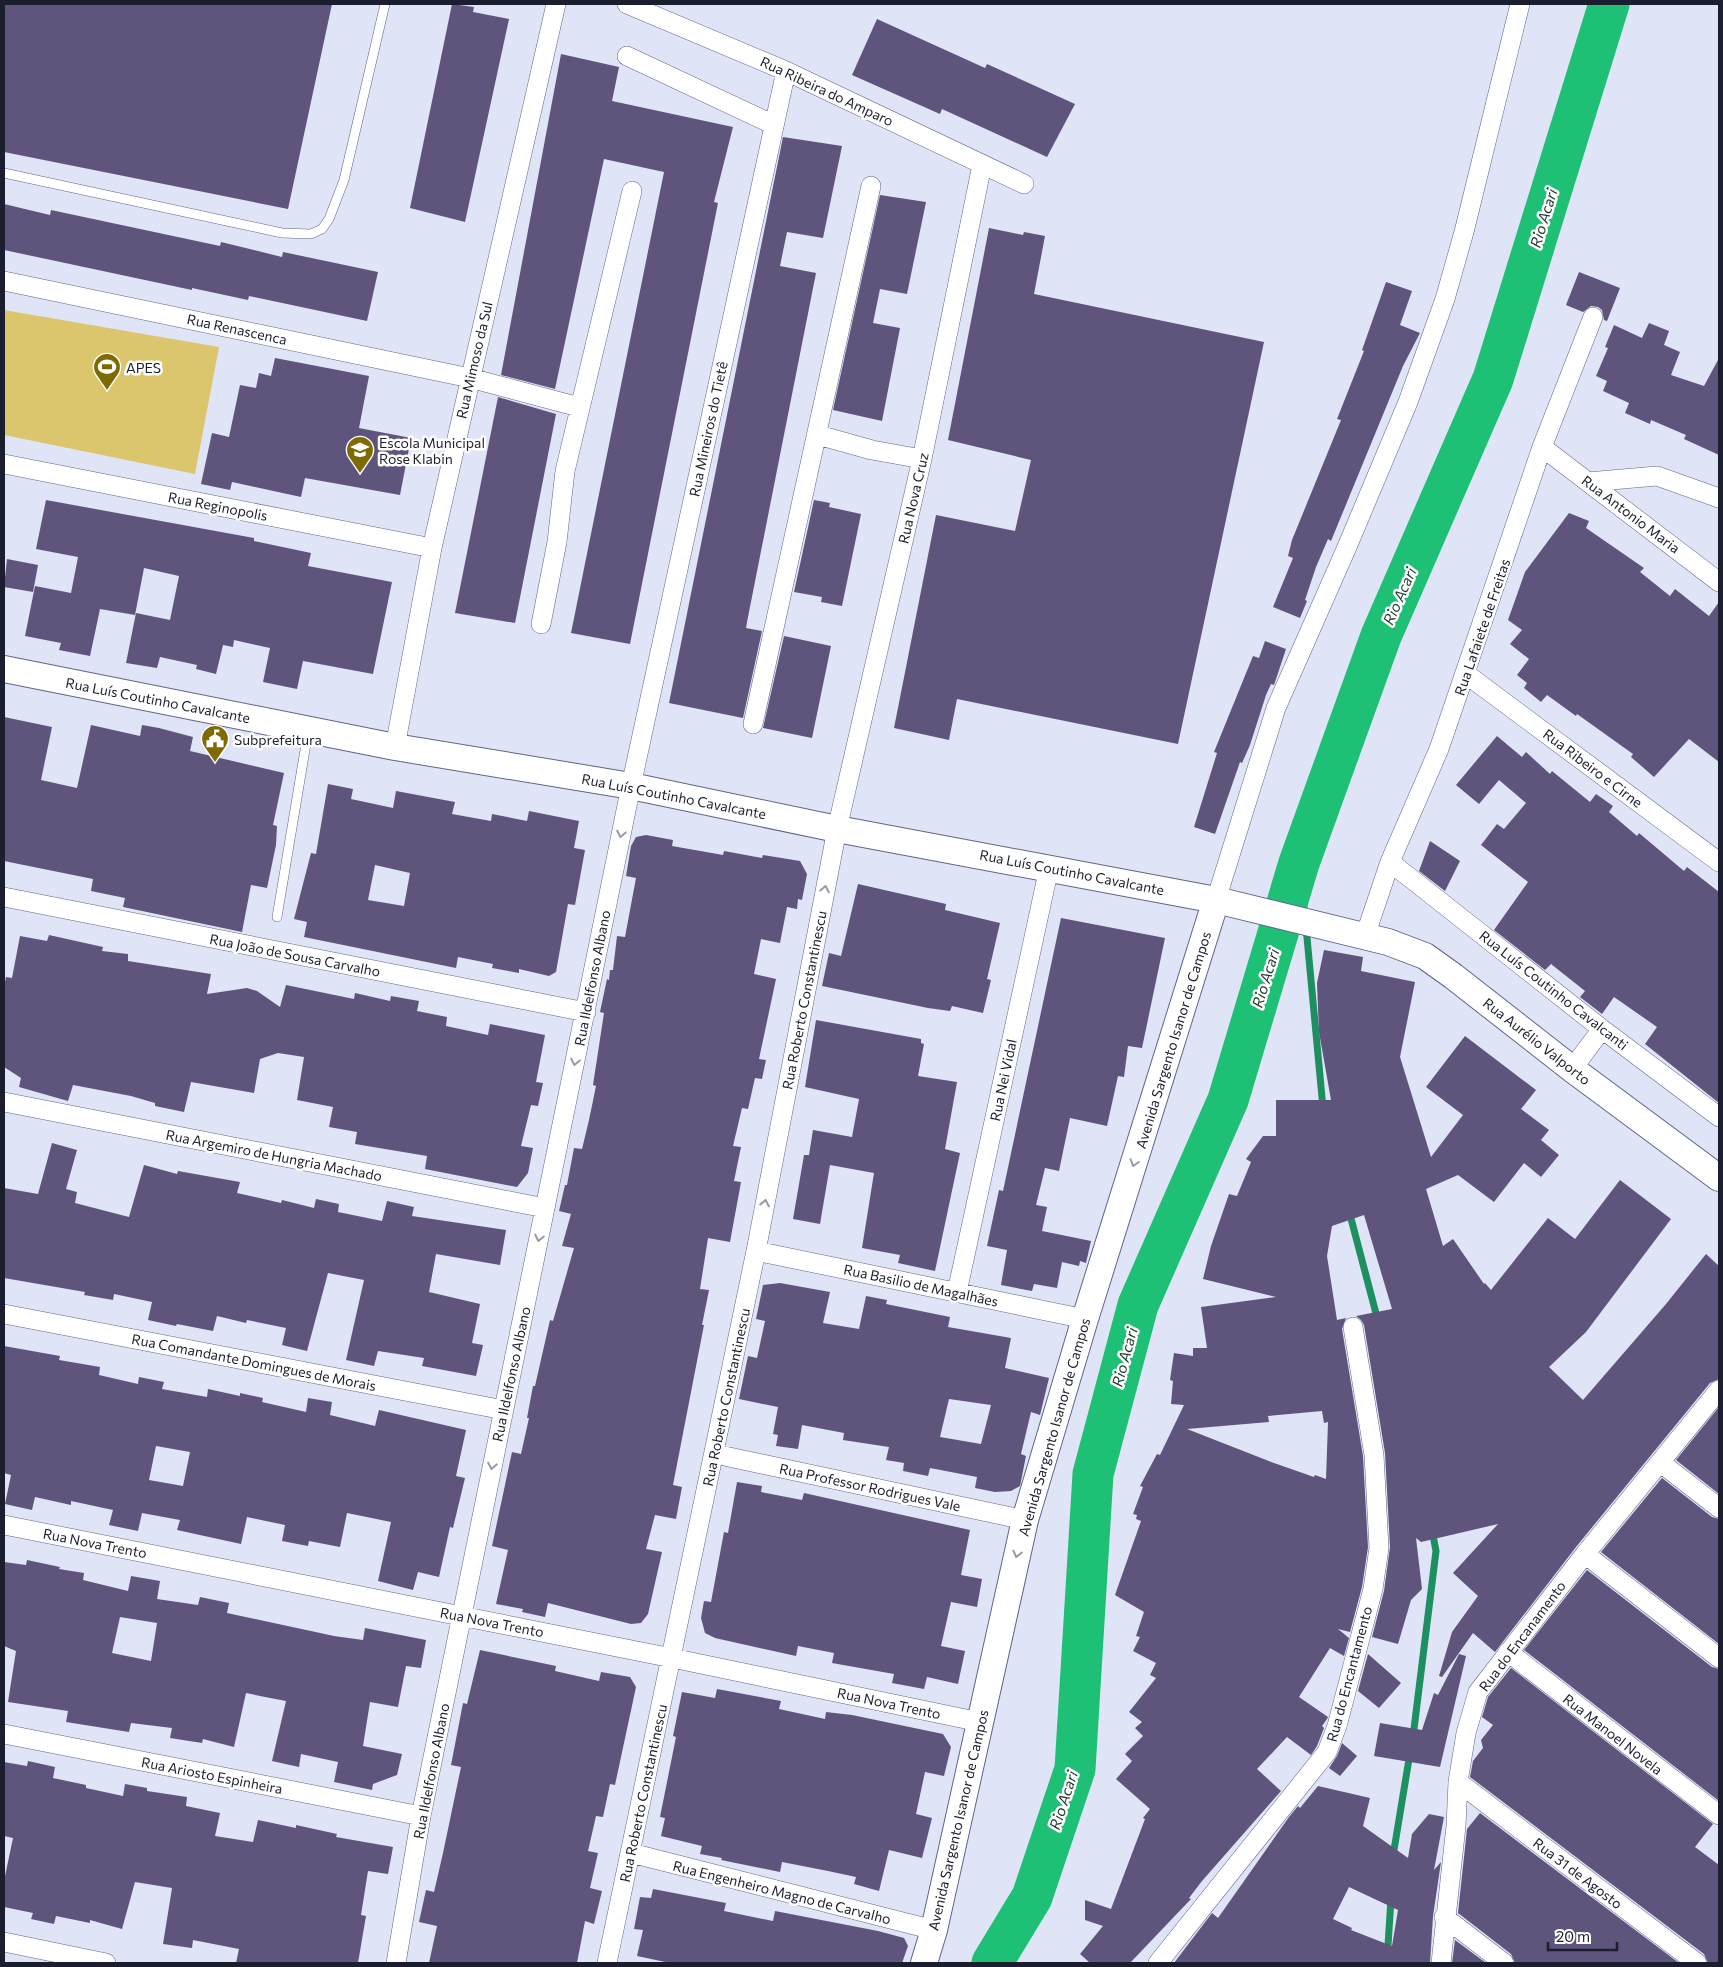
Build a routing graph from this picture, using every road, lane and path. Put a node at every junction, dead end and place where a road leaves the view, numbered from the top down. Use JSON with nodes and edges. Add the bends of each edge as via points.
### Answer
{"nodes":[{"id":1,"x":385,"y":4,"type":"edge"},
{"id":2,"x":556,"y":4,"type":"edge"},
{"id":3,"x":627,"y":4,"type":"edge"},
{"id":4,"x":1520,"y":4,"type":"edge"},
{"id":5,"x":627,"y":56,"type":"dead end"},
{"id":6,"x":786,"y":71,"type":"junction"},
{"id":7,"x":774,"y":125,"type":"junction"},
{"id":8,"x":982,"y":165,"type":"junction"},
{"id":9,"x":4,"y":173,"type":"edge"},
{"id":10,"x":1024,"y":184,"type":"dead end"},
{"id":11,"x":871,"y":186,"type":"dead end"},
{"id":12,"x":632,"y":191,"type":"dead end"},
{"id":13,"x":4,"y":281,"type":"edge"},
{"id":14,"x":1593,"y":317,"type":"dead end"},
{"id":15,"x":470,"y":378,"type":"junction"},
{"id":16,"x":579,"y":407,"type":"junction"},
{"id":17,"x":818,"y":434,"type":"junction"},
{"id":18,"x":1542,"y":447,"type":"junction"},
{"id":19,"x":922,"y":459,"type":"junction"},
{"id":20,"x":4,"y":464,"type":"edge"},
{"id":21,"x":1588,"y":482,"type":"junction"},
{"id":22,"x":1719,"y":498,"type":"edge"},
{"id":23,"x":432,"y":548,"type":"junction"},
{"id":24,"x":1719,"y":582,"type":"edge"},
{"id":25,"x":541,"y":624,"type":"dead end"},
{"id":26,"x":4,"y":669,"type":"edge"},
{"id":27,"x":1466,"y":674,"type":"junction"},
{"id":28,"x":753,"y":724,"type":"dead end"},
{"id":29,"x":309,"y":730,"type":"junction"},
{"id":30,"x":395,"y":747,"type":"junction"},
{"id":31,"x":631,"y":786,"type":"junction"},
{"id":32,"x":837,"y":829,"type":"junction"},
{"id":33,"x":1390,"y":862,"type":"junction"},
{"id":34,"x":1719,"y":862,"type":"edge"},
{"id":35,"x":1050,"y":868,"type":"junction"},
{"id":36,"x":4,"y":897,"type":"edge"},
{"id":37,"x":1216,"y":900,"type":"junction"},
{"id":38,"x":277,"y":917,"type":"dead end"},
{"id":39,"x":1354,"y":934,"type":"junction"},
{"id":40,"x":586,"y":1012,"type":"junction"},
{"id":41,"x":1602,"y":1029,"type":"junction"},
{"id":42,"x":1572,"y":1069,"type":"junction"},
{"id":43,"x":4,"y":1102,"type":"edge"},
{"id":44,"x":1719,"y":1117,"type":"edge"},
{"id":45,"x":1719,"y":1178,"type":"edge"},
{"id":46,"x":545,"y":1208,"type":"junction"},
{"id":47,"x":756,"y":1251,"type":"junction"},
{"id":48,"x":957,"y":1292,"type":"junction"},
{"id":49,"x":4,"y":1314,"type":"edge"},
{"id":50,"x":1085,"y":1318,"type":"junction"},
{"id":51,"x":1353,"y":1327,"type":"dead end"},
{"id":52,"x":1719,"y":1390,"type":"edge"},
{"id":53,"x":504,"y":1410,"type":"junction"},
{"id":54,"x":715,"y":1454,"type":"junction"},
{"id":55,"x":1661,"y":1463,"type":"junction"},
{"id":56,"x":1719,"y":1508,"type":"edge"},
{"id":57,"x":1025,"y":1520,"type":"junction"},
{"id":58,"x":4,"y":1525,"type":"edge"},
{"id":59,"x":1585,"y":1554,"type":"junction"},
{"id":60,"x":462,"y":1616,"type":"junction"},
{"id":61,"x":1508,"y":1652,"type":"junction"},
{"id":62,"x":672,"y":1658,"type":"junction"},
{"id":63,"x":1719,"y":1658,"type":"edge"},
{"id":64,"x":980,"y":1722,"type":"junction"},
{"id":65,"x":4,"y":1734,"type":"edge"},
{"id":66,"x":1458,"y":1782,"type":"junction"},
{"id":67,"x":1719,"y":1815,"type":"edge"},
{"id":68,"x":421,"y":1816,"type":"junction"},
{"id":69,"x":631,"y":1853,"type":"junction"},
{"id":70,"x":1444,"y":1918,"type":"junction"},
{"id":71,"x":934,"y":1930,"type":"junction"},
{"id":72,"x":4,"y":1942,"type":"edge"},
{"id":73,"x":106,"y":1963,"type":"edge"},
{"id":74,"x":396,"y":1963,"type":"edge"},
{"id":75,"x":607,"y":1963,"type":"edge"},
{"id":76,"x":924,"y":1963,"type":"edge"},
{"id":77,"x":1158,"y":1963,"type":"edge"},
{"id":78,"x":1441,"y":1963,"type":"edge"},
{"id":79,"x":1504,"y":1963,"type":"edge"},
{"id":80,"x":1697,"y":1963,"type":"edge"}],
"edges":[{"from":1,"to":9,"type":"lane","via":[[344,180],[329,219],[322,229],[311,234],[282,233]]},
{"from":2,"to":15,"type":"street","name":"Rua Mimoso da Sul"},
{"from":3,"to":6,"type":"street","name":"Rua Ribeira do Amparo"},
{"from":4,"to":37,"type":"street","via":[[1445,298],[1408,402],[1276,708]]},
{"from":5,"to":7,"type":"street"},
{"from":6,"to":7,"type":"street","name":"Rua Mineiros do Tietê"},
{"from":6,"to":8,"type":"street","name":"Rua Ribeira do Amparo"},
{"from":7,"to":31,"type":"street","name":"Rua Mineiros do Tietê"},
{"from":8,"to":10,"type":"street","name":"Rua Ribeira do Amparo"},
{"from":8,"to":19,"type":"street","name":"Rua Nova Cruz"},
{"from":11,"to":17,"type":"street"},
{"from":12,"to":16,"type":"street"},
{"from":13,"to":15,"type":"street","name":"Rua Renascenca"},
{"from":14,"to":18,"type":"street","name":"Rua Lafaiete de Freitas"},
{"from":15,"to":16,"type":"street","name":"Rua Renascenca"},
{"from":15,"to":23,"type":"street","name":"Rua Mimoso da Sul"},
{"from":16,"to":25,"type":"street","via":[[565,471],[557,542]]},
{"from":17,"to":19,"type":"street","via":[[872,450]]},
{"from":17,"to":28,"type":"street"},
{"from":18,"to":21,"type":"street","name":"Rua Antonio Maria"},
{"from":18,"to":27,"type":"street","name":"Rua Lafaiete de Freitas"},
{"from":19,"to":32,"type":"street","name":"Rua Nova Cruz"},
{"from":20,"to":23,"type":"street","name":"Rua Reginopolis"},
{"from":21,"to":22,"type":"street","via":[[1657,476]]},
{"from":21,"to":24,"type":"street","name":"Rua Antonio Maria"},
{"from":23,"to":30,"type":"street","name":"Rua Mimoso da Sul"},
{"from":26,"to":29,"type":"main road","name":"Rua Luís Coutinho Cavalcante"},
{"from":27,"to":33,"type":"street","name":"Rua Lafaiete de Freitas","via":[[1439,749]]},
{"from":27,"to":34,"type":"street","name":"Rua Ribeiro e Cirne"},
{"from":29,"to":30,"type":"main road","name":"Rua Luís Coutinho Cavalcante"},
{"from":29,"to":38,"type":"lane"},
{"from":30,"to":31,"type":"main road","name":"Rua Luís Coutinho Cavalcante"},
{"from":31,"to":32,"type":"main road","name":"Rua Luís Coutinho Cavalcante"},
{"from":31,"to":40,"type":"street","name":"Rua Ildelfonso Albano","one_way":true},
{"from":32,"to":35,"type":"main road","name":"Rua Luís Coutinho Cavalcante"},
{"from":47,"to":32,"type":"street","name":"Rua Roberto Constantinescu","one_way":true},
{"from":33,"to":39,"type":"street","name":"Rua Lafaiete de Freitas"},
{"from":33,"to":41,"type":"street","name":"Rua Luís Coutinho Cavalcanti"},
{"from":35,"to":37,"type":"main road","name":"Rua Luís Coutinho Cavalcante"},
{"from":35,"to":48,"type":"street","name":"Rua Nei Vidal"},
{"from":36,"to":40,"type":"street","name":"Rua João de Sousa Carvalho"},
{"from":37,"to":39,"type":"main road","name":"Rua Luís Coutinho Cavalcante"},
{"from":37,"to":50,"type":"main road","name":"Avenida Sargento Isanor de Campos","one_way":true},
{"from":39,"to":42,"type":"main road","name":"Rua Aurélio Valporto","via":[[1405,947],[1425,956]]},
{"from":40,"to":46,"type":"street","name":"Rua Ildelfonso Albano","one_way":true},
{"from":41,"to":42,"type":"street"},
{"from":41,"to":44,"type":"street","name":"Rua Luís Coutinho Cavalcanti"},
{"from":42,"to":45,"type":"main road","name":"Rua Aurélio Valporto"},
{"from":43,"to":46,"type":"street","name":"Rua Argemiro de Hungria Machado"},
{"from":46,"to":53,"type":"street","name":"Rua Ildelfonso Albano","one_way":true},
{"from":47,"to":48,"type":"street","name":"Rua Basilio de Magalhães"},
{"from":47,"to":54,"type":"street","name":"Rua Roberto Constantinescu"},
{"from":48,"to":50,"type":"street","name":"Rua Basilio de Magalhães"},
{"from":49,"to":53,"type":"street","name":"Rua Comandante Domingues de Morais"},
{"from":50,"to":57,"type":"main road","name":"Avenida Sargento Isanor de Campos"},
{"from":51,"to":77,"type":"street","name":"Rua do Encantamento","via":[[1374,1455],[1379,1548],[1373,1589],[1337,1726],[1327,1752]]},
{"from":52,"to":55,"type":"street","name":"Rua do Encanamento"},
{"from":53,"to":60,"type":"street","name":"Rua Ildelfonso Albano","one_way":true},
{"from":54,"to":57,"type":"street","name":"Rua Professor Rodrigues Vale"},
{"from":54,"to":62,"type":"street","name":"Rua Roberto Constantinescu"},
{"from":55,"to":56,"type":"street"},
{"from":55,"to":59,"type":"street","name":"Rua do Encanamento"},
{"from":57,"to":64,"type":"main road","name":"Avenida Sargento Isanor de Campos","one_way":true},
{"from":58,"to":60,"type":"street","name":"Rua Nova Trento"},
{"from":59,"to":61,"type":"street","name":"Rua do Encanamento"},
{"from":59,"to":63,"type":"street"},
{"from":60,"to":62,"type":"street","name":"Rua Nova Trento"},
{"from":60,"to":68,"type":"street","name":"Rua Ildelfonso Albano"},
{"from":61,"to":66,"type":"street","name":"Rua do Encanamento","via":[[1478,1692],[1466,1733]]},
{"from":61,"to":67,"type":"street","name":"Rua Manoel Novela"},
{"from":62,"to":64,"type":"street","name":"Rua Nova Trento"},
{"from":62,"to":69,"type":"street","name":"Rua Roberto Constantinescu"},
{"from":64,"to":71,"type":"main road","name":"Avenida Sargento Isanor de Campos"},
{"from":65,"to":68,"type":"street","name":"Rua Ariosto Espinheira"},
{"from":66,"to":70,"type":"street","name":"Rua do Encanamento","via":[[1456,1826]]},
{"from":66,"to":80,"type":"street","name":"Rua 31 de Agosto"},
{"from":68,"to":74,"type":"street","name":"Rua Ildelfonso Albano"},
{"from":69,"to":71,"type":"street","name":"Rua Engenheiro Magno de Carvalho"},
{"from":69,"to":75,"type":"street","name":"Rua Roberto Constantinescu"},
{"from":70,"to":78,"type":"street","name":"Rua do Encanamento"},
{"from":70,"to":79,"type":"street"},
{"from":71,"to":76,"type":"main road","name":"Avenida Sargento Isanor de Campos"},
{"from":72,"to":73,"type":"street"}]}
